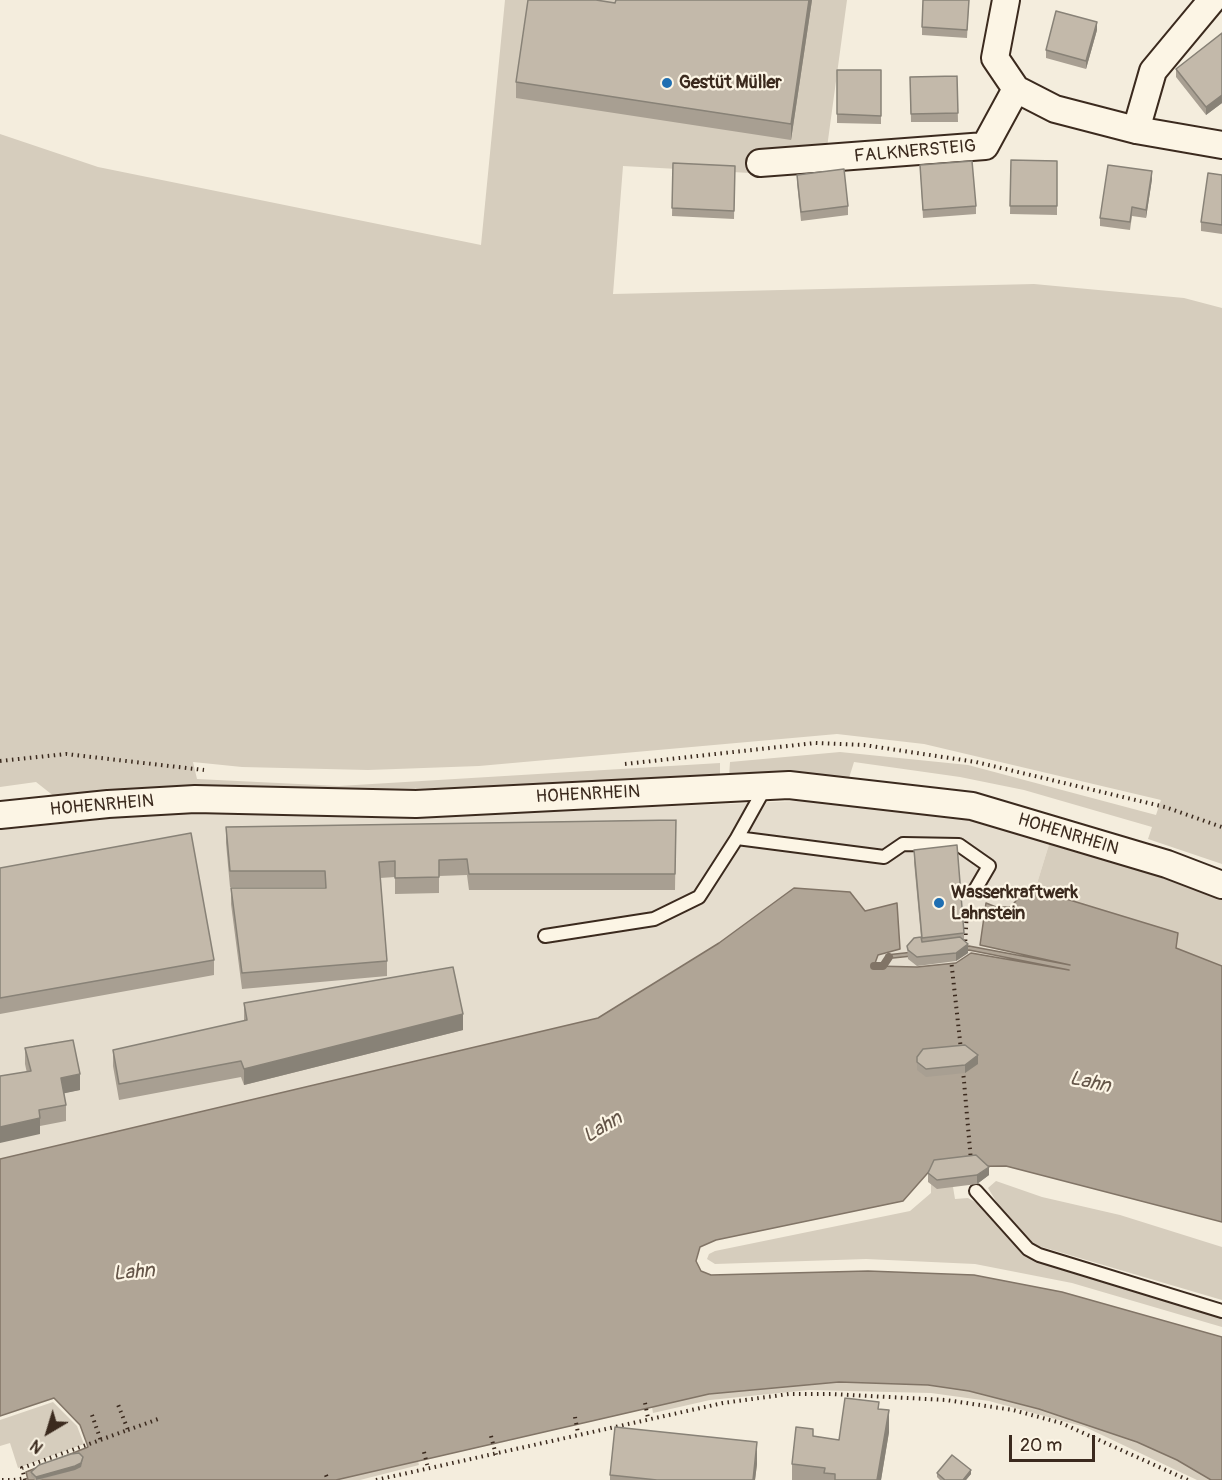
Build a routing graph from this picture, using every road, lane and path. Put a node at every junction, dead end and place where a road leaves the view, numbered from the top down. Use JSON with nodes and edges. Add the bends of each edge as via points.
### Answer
{"nodes":[{"id":1,"x":1006,"y":0,"type":"edge"},
{"id":2,"x":1212,"y":0,"type":"edge"},
{"id":3,"x":1016,"y":89,"type":"junction"},
{"id":4,"x":1136,"y":130,"type":"junction"},
{"id":5,"x":1222,"y":145,"type":"edge"},
{"id":6,"x":760,"y":163,"type":"dead end"},
{"id":7,"x":766,"y":786,"type":"junction"},
{"id":8,"x":0,"y":815,"type":"edge"},
{"id":9,"x":737,"y":838,"type":"junction"},
{"id":10,"x":1222,"y":885,"type":"edge"},
{"id":11,"x":975,"y":890,"type":"joint"},
{"id":12,"x":545,"y":936,"type":"dead end"},
{"id":13,"x":958,"y":950,"type":"edge"},
{"id":14,"x":950,"y":951,"type":"edge"},
{"id":15,"x":961,"y":1052,"type":"edge"},
{"id":16,"x":962,"y":1063,"type":"edge"},
{"id":17,"x":972,"y":1166,"type":"edge"},
{"id":18,"x":976,"y":1191,"type":"edge"},
{"id":19,"x":1222,"y":1311,"type":"edge"},
{"id":20,"x":117,"y":1402,"type":"dead end"},
{"id":21,"x":645,"y":1403,"type":"dead end"},
{"id":22,"x":92,"y":1415,"type":"dead end"},
{"id":23,"x":574,"y":1417,"type":"dead end"},
{"id":24,"x":161,"y":1418,"type":"dead end"},
{"id":25,"x":648,"y":1419,"type":"junction"},
{"id":26,"x":128,"y":1430,"type":"junction"},
{"id":27,"x":578,"y":1433,"type":"junction"},
{"id":28,"x":491,"y":1436,"type":"dead end"},
{"id":29,"x":101,"y":1441,"type":"junction"},
{"id":30,"x":424,"y":1452,"type":"dead end"},
{"id":31,"x":496,"y":1455,"type":"junction"},
{"id":32,"x":428,"y":1468,"type":"junction"},
{"id":33,"x":25,"y":1479,"type":"edge"},
{"id":34,"x":2,"y":1480,"type":"edge"},
{"id":35,"x":13,"y":1480,"type":"edge"},
{"id":36,"x":376,"y":1480,"type":"edge"},
{"id":37,"x":1188,"y":1480,"type":"edge"}],
"edges":[{"from":1,"to":3,"type":"street","via":[[995,58]]},
{"from":2,"to":4,"type":"street","via":[[1153,71]]},
{"from":3,"to":4,"type":"street","via":[[1055,109]]},
{"from":3,"to":6,"type":"street","name":"FALKNERSTEIG","via":[[985,146]]},
{"from":4,"to":5,"type":"street"},
{"from":7,"to":8,"type":"street","name":"HOHENRHEIN","via":[[416,804],[195,799]]},
{"from":7,"to":9,"type":"lane"},
{"from":7,"to":10,"type":"street","name":"HOHENRHEIN","via":[[789,785],[972,806],[1167,864]]},
{"from":9,"to":11,"type":"lane","via":[[884,857],[903,844],[959,845],[989,866]]},
{"from":9,"to":12,"type":"lane","via":[[699,897],[654,919]]},
{"from":11,"to":13,"type":"path","via":[[968,898],[965,949]]},
{"from":14,"to":15,"type":"path"},
{"from":16,"to":17,"type":"path"},
{"from":18,"to":19,"type":"lane","via":[[1028,1249],[1039,1255]]},
{"from":20,"to":26,"type":"path"},
{"from":21,"to":25,"type":"path"},
{"from":22,"to":29,"type":"path"},
{"from":23,"to":27,"type":"path"},
{"from":24,"to":26,"type":"path"},
{"from":25,"to":27,"type":"path"},
{"from":25,"to":37,"type":"path","via":[[789,1394],[946,1400],[1014,1410],[1060,1423]]},
{"from":26,"to":29,"type":"path"},
{"from":27,"to":31,"type":"path"},
{"from":28,"to":31,"type":"path"},
{"from":29,"to":33,"type":"path","via":[[22,1468]]},
{"from":30,"to":32,"type":"path"},
{"from":31,"to":32,"type":"path"},
{"from":32,"to":36,"type":"path"},
{"from":33,"to":35,"type":"path"},
{"from":34,"to":35,"type":"path"}]}
